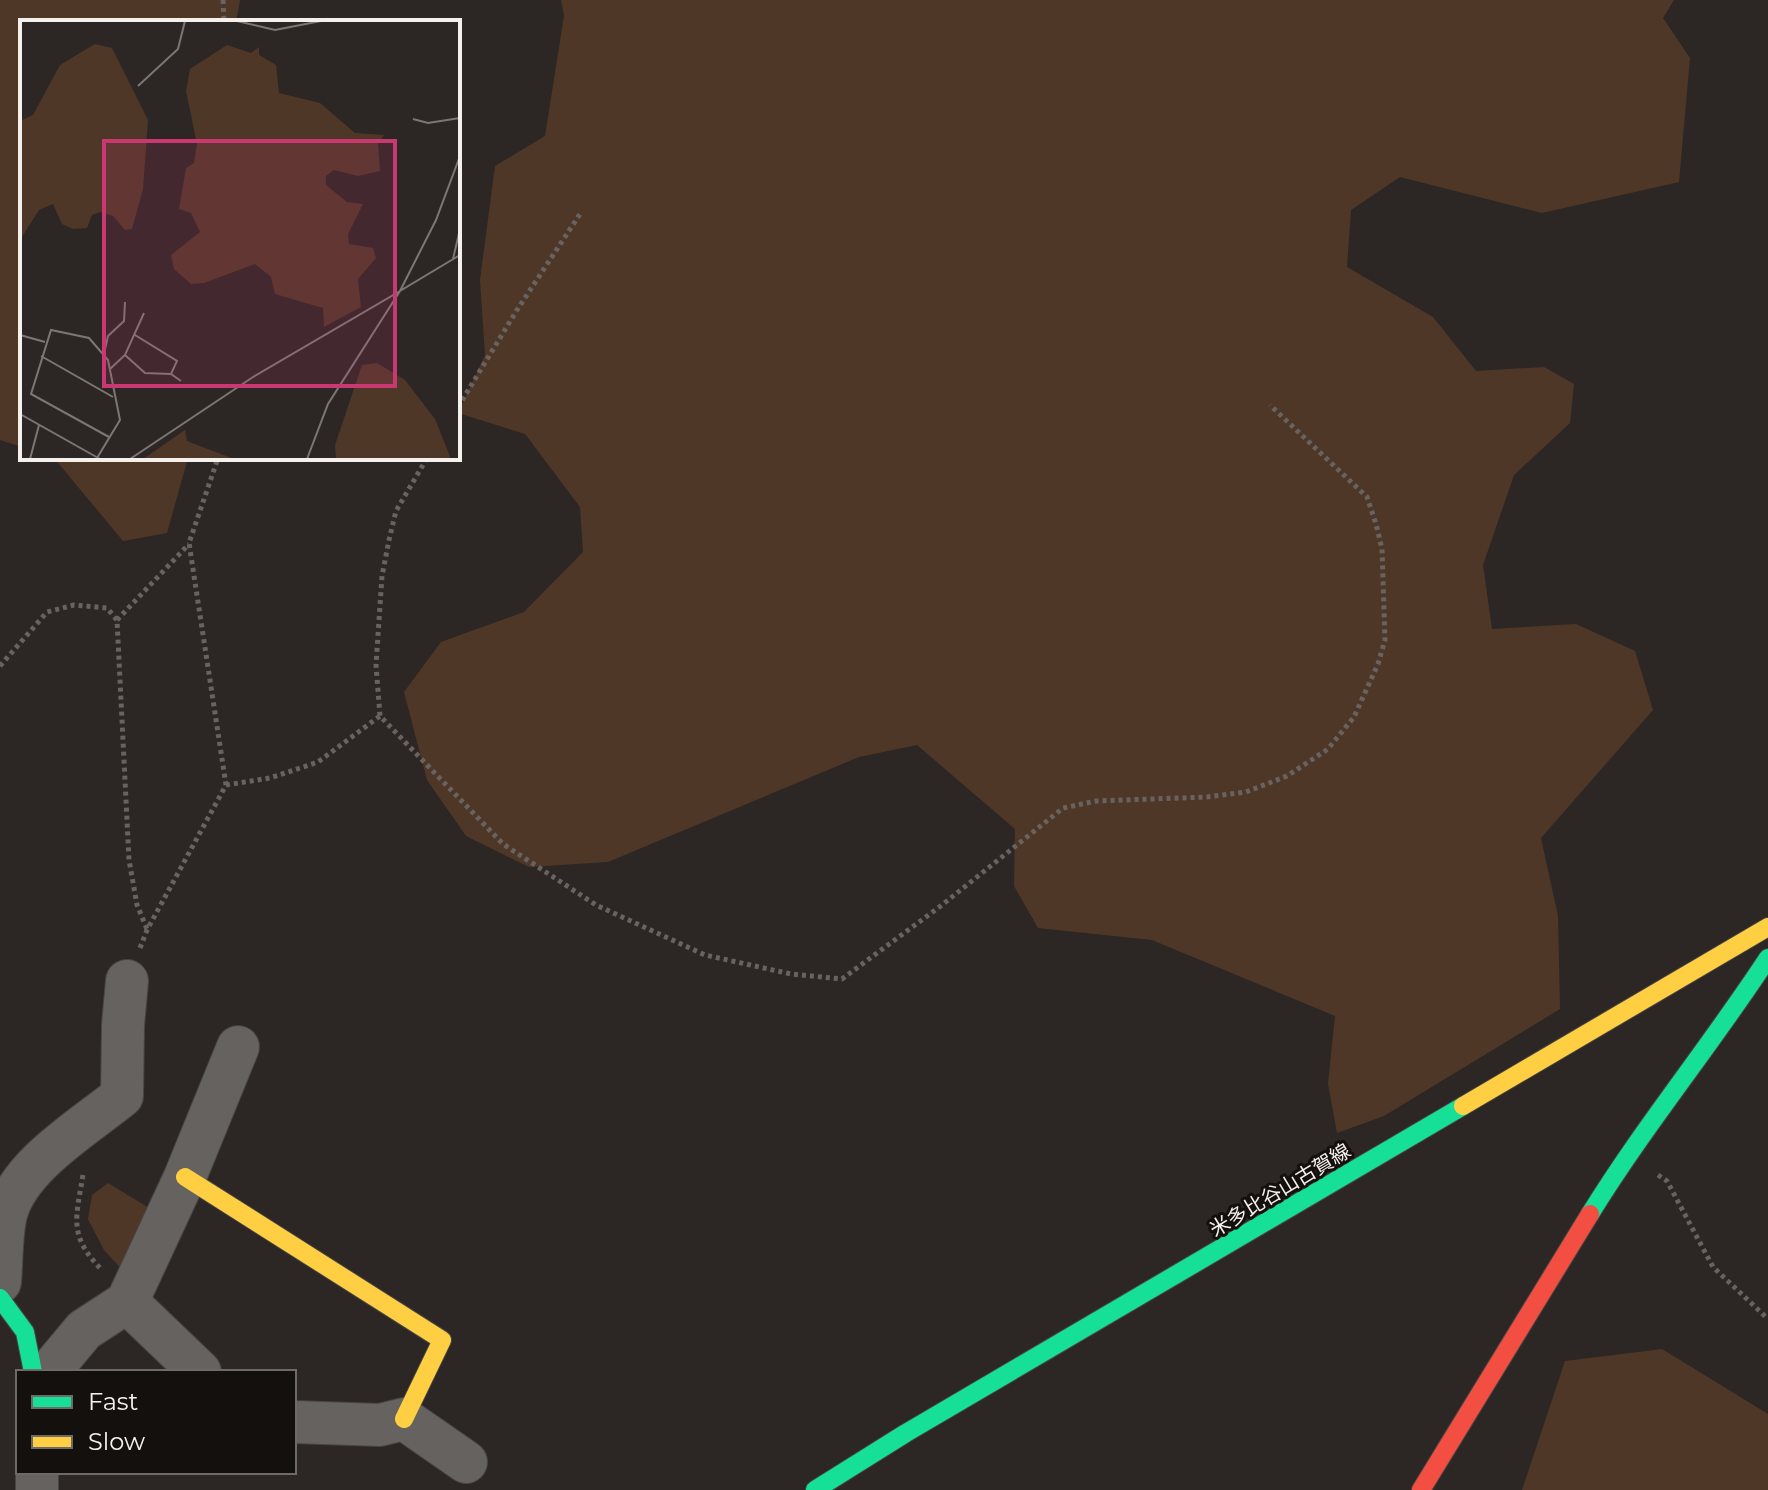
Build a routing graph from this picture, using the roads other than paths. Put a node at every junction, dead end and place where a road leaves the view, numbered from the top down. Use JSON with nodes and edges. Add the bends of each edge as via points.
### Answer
{"nodes":[{"id":1,"x":1768,"y":927,"type":"edge"},
{"id":2,"x":1768,"y":958,"type":"edge"},
{"id":3,"x":127,"y":981,"type":"dead end"},
{"id":4,"x":238,"y":1047,"type":"dead end"},
{"id":5,"x":185,"y":1177,"type":"junction"},
{"id":6,"x":0,"y":1282,"type":"edge"},
{"id":7,"x":0,"y":1298,"type":"edge"},
{"id":8,"x":127,"y":1302,"type":"junction"},
{"id":9,"x":33,"y":1370,"type":"edge"},
{"id":10,"x":51,"y":1370,"type":"edge"},
{"id":11,"x":198,"y":1370,"type":"edge"},
{"id":12,"x":404,"y":1419,"type":"junction"},
{"id":13,"x":296,"y":1422,"type":"edge"},
{"id":14,"x":466,"y":1462,"type":"dead end"},
{"id":15,"x":815,"y":1490,"type":"edge"},
{"id":16,"x":1421,"y":1490,"type":"edge"}],
"edges":[{"from":1,"to":15,"type":"street","name":"米多比谷山古賀線"},
{"from":2,"to":16,"type":"street","via":[[1627,1154]]},
{"from":3,"to":6,"type":"street","via":[[122,1096],[38,1162],[20,1184],[6,1214]]},
{"from":4,"to":5,"type":"street"},
{"from":5,"to":8,"type":"street"},
{"from":5,"to":12,"type":"street","via":[[442,1340]]},
{"from":7,"to":9,"type":"street","via":[[25,1332]]},
{"from":8,"to":10,"type":"street","via":[[84,1330]]},
{"from":8,"to":11,"type":"street"},
{"from":12,"to":13,"type":"street","via":[[380,1425]]},
{"from":12,"to":14,"type":"street"}]}
